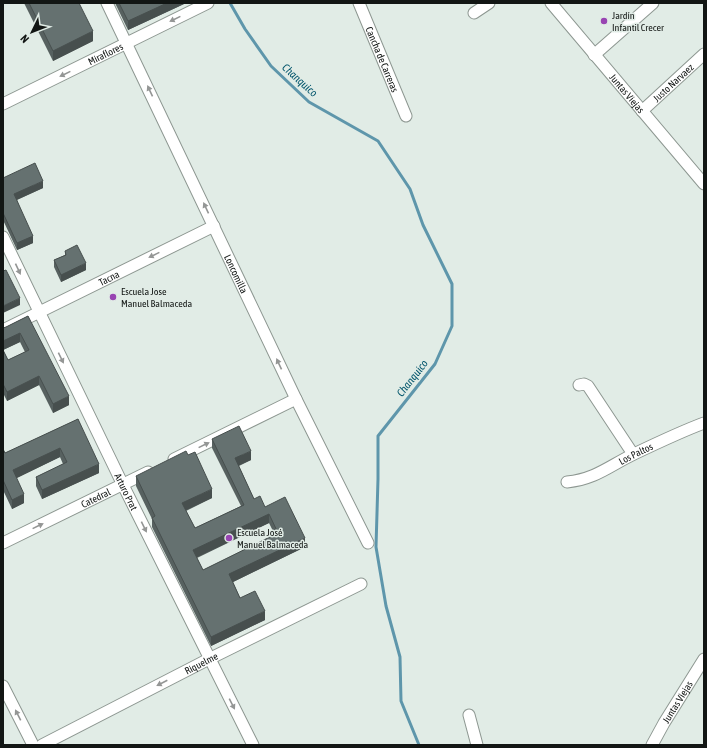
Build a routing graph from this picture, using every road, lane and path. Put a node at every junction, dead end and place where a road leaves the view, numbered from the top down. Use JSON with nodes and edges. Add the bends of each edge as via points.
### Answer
{"nodes":[{"id":1,"x":107,"y":3,"type":"edge"},
{"id":2,"x":208,"y":3,"type":"edge"},
{"id":3,"x":360,"y":3,"type":"edge"},
{"id":4,"x":489,"y":3,"type":"edge"},
{"id":5,"x":551,"y":3,"type":"edge"},
{"id":6,"x":653,"y":3,"type":"edge"},
{"id":7,"x":474,"y":13,"type":"dead end"},
{"id":8,"x":127,"y":43,"type":"junction"},
{"id":9,"x":594,"y":54,"type":"junction"},
{"id":10,"x":704,"y":54,"type":"edge"},
{"id":11,"x":3,"y":104,"type":"edge"},
{"id":12,"x":642,"y":111,"type":"junction"},
{"id":13,"x":406,"y":116,"type":"dead end"},
{"id":14,"x":704,"y":184,"type":"edge"},
{"id":15,"x":214,"y":226,"type":"junction"},
{"id":16,"x":3,"y":238,"type":"edge"},
{"id":17,"x":39,"y":312,"type":"junction"},
{"id":18,"x":3,"y":330,"type":"edge"},
{"id":19,"x":578,"y":385,"type":"dead end"},
{"id":20,"x":296,"y":399,"type":"junction"},
{"id":21,"x":704,"y":423,"type":"edge"},
{"id":22,"x":633,"y":454,"type":"junction"},
{"id":23,"x":567,"y":482,"type":"dead end"},
{"id":24,"x":123,"y":485,"type":"junction"},
{"id":25,"x":3,"y":543,"type":"edge"},
{"id":26,"x":368,"y":543,"type":"dead end"},
{"id":27,"x":361,"y":584,"type":"dead end"},
{"id":28,"x":209,"y":659,"type":"junction"},
{"id":29,"x":704,"y":659,"type":"edge"},
{"id":30,"x":3,"y":686,"type":"edge"},
{"id":31,"x":469,"y":715,"type":"dead end"},
{"id":32,"x":33,"y":745,"type":"edge"},
{"id":33,"x":42,"y":745,"type":"edge"},
{"id":34,"x":253,"y":745,"type":"edge"},
{"id":35,"x":477,"y":745,"type":"edge"},
{"id":36,"x":652,"y":745,"type":"edge"}],
"edges":[{"from":1,"to":8,"type":"street","name":"Loncomilla"},
{"from":2,"to":8,"type":"street","name":"Miraflores","one_way":true},
{"from":3,"to":13,"type":"street","name":"Cancha de Carreras"},
{"from":4,"to":7,"type":"street"},
{"from":5,"to":9,"type":"street","name":"Juntas Viejas"},
{"from":6,"to":9,"type":"street"},
{"from":8,"to":11,"type":"street","name":"Miraflores","one_way":true},
{"from":15,"to":8,"type":"street","name":"Loncomilla","one_way":true},
{"from":9,"to":12,"type":"street","name":"Juntas Viejas"},
{"from":10,"to":12,"type":"street","name":"Justo Narvaez"},
{"from":12,"to":14,"type":"street","name":"Juntas Viejas"},
{"from":15,"to":17,"type":"street","name":"Tacna","one_way":true},
{"from":20,"to":15,"type":"street","name":"Loncomilla","one_way":true},
{"from":16,"to":17,"type":"street","name":"Arturo Prat","one_way":true},
{"from":17,"to":18,"type":"street","name":"Tacna"},
{"from":17,"to":24,"type":"street","name":"Arturo Prat","one_way":true},
{"from":19,"to":22,"type":"street","via":[[588,386]]},
{"from":24,"to":20,"type":"street","name":"Catedral","one_way":true},
{"from":20,"to":26,"type":"street","name":"Loncomilla"},
{"from":21,"to":22,"type":"street","name":"Los Paltos"},
{"from":22,"to":23,"type":"street","name":"Los Paltos","via":[[592,477]]},
{"from":25,"to":24,"type":"street","name":"Catedral","one_way":true},
{"from":24,"to":28,"type":"street","name":"Arturo Prat","one_way":true},
{"from":27,"to":28,"type":"street","name":"Riquelme"},
{"from":28,"to":33,"type":"street","name":"Riquelme","one_way":true},
{"from":28,"to":34,"type":"street","name":"Arturo Prat","one_way":true},
{"from":29,"to":36,"type":"street","name":"Juntas Viejas"},
{"from":32,"to":30,"type":"street","one_way":true},
{"from":31,"to":35,"type":"street"}]}
